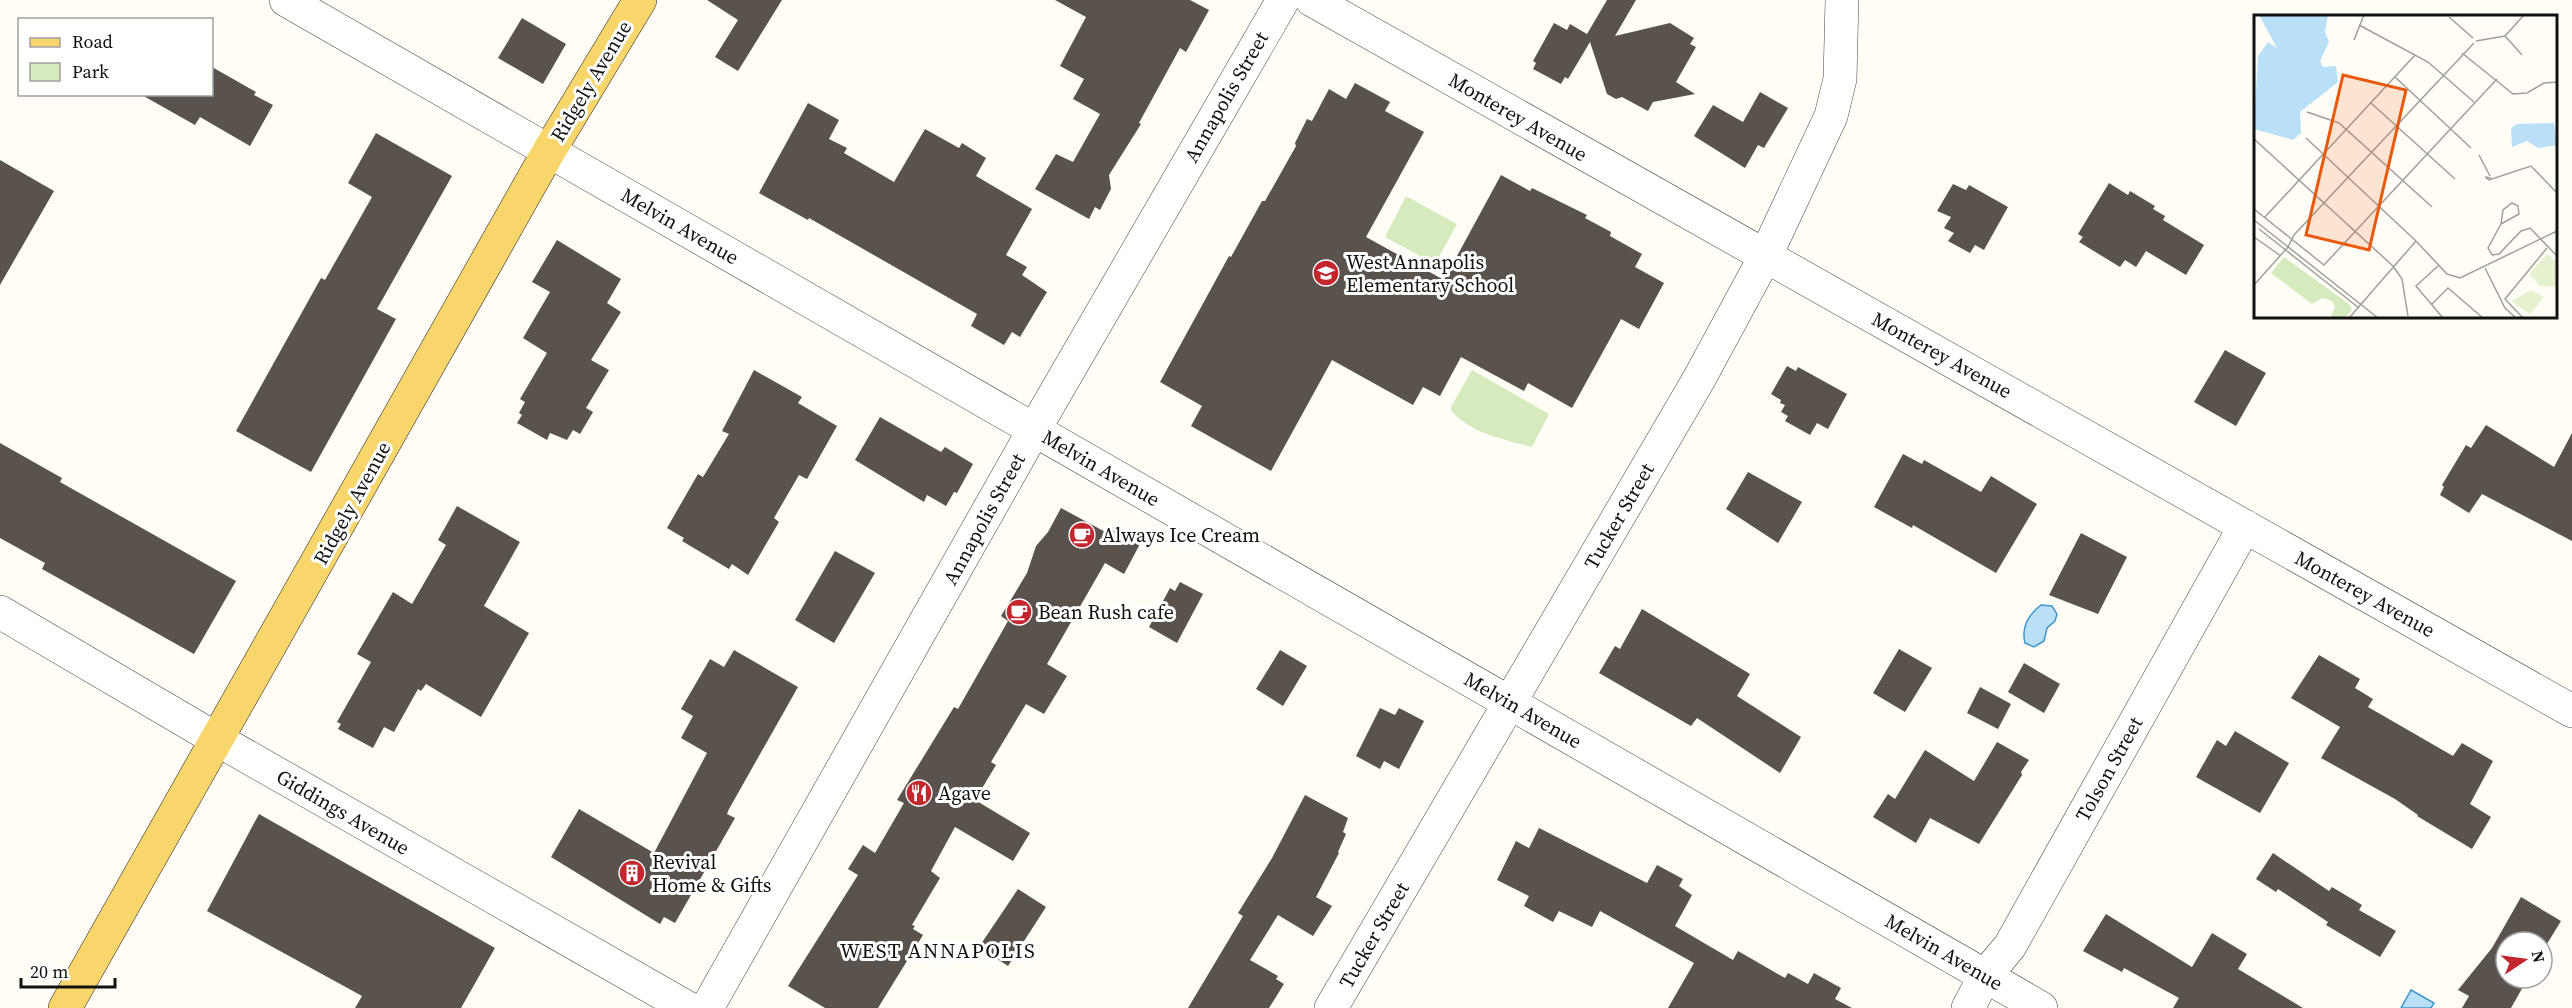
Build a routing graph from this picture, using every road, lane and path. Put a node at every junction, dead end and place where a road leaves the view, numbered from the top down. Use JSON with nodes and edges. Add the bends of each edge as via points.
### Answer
{"nodes":[{"id":1,"x":286,"y":0,"type":"edge"},
{"id":2,"x":640,"y":0,"type":"edge"},
{"id":3,"x":1283,"y":0,"type":"edge"},
{"id":4,"x":1312,"y":0,"type":"edge"},
{"id":5,"x":1842,"y":0,"type":"edge"},
{"id":6,"x":549,"y":151,"type":"junction"},
{"id":7,"x":1765,"y":257,"type":"junction"},
{"id":8,"x":1034,"y":430,"type":"junction"},
{"id":9,"x":2245,"y":526,"type":"junction"},
{"id":10,"x":0,"y":612,"type":"edge"},
{"id":11,"x":1510,"y":703,"type":"junction"},
{"id":12,"x":2572,"y":711,"type":"edge"},
{"id":13,"x":218,"y":740,"type":"junction"},
{"id":14,"x":1985,"y":976,"type":"junction"},
{"id":15,"x":65,"y":1008,"type":"edge"},
{"id":16,"x":688,"y":1008,"type":"edge"},
{"id":17,"x":707,"y":1008,"type":"edge"},
{"id":18,"x":1332,"y":1008,"type":"edge"},
{"id":19,"x":1968,"y":1008,"type":"edge"},
{"id":20,"x":2041,"y":1008,"type":"edge"}],
"edges":[{"from":1,"to":6,"type":"street","name":"Melvin Avenue"},
{"from":2,"to":6,"type":"main road","name":"Ridgely Avenue"},
{"from":3,"to":8,"type":"street","name":"Annapolis Street"},
{"from":4,"to":7,"type":"street","name":"Monterey Avenue"},
{"from":5,"to":7,"type":"street","name":"Tucker Street","via":[[1840,79],[1831,116]]},
{"from":6,"to":8,"type":"street","name":"Melvin Avenue"},
{"from":6,"to":13,"type":"main road","name":"Ridgely Avenue"},
{"from":7,"to":9,"type":"street","name":"Monterey Avenue"},
{"from":7,"to":11,"type":"street","name":"Tucker Street","via":[[1699,379]]},
{"from":8,"to":11,"type":"street","name":"Melvin Avenue"},
{"from":8,"to":17,"type":"street","name":"Annapolis Street"},
{"from":9,"to":12,"type":"street","name":"Monterey Avenue"},
{"from":9,"to":14,"type":"street","name":"Tolson Street","via":[[2010,946]]},
{"from":10,"to":13,"type":"street","name":"Giddings Avenue"},
{"from":11,"to":14,"type":"street","name":"Melvin Avenue"},
{"from":11,"to":18,"type":"street","name":"Tucker Street"},
{"from":13,"to":15,"type":"main road","name":"Ridgely Avenue"},
{"from":13,"to":16,"type":"street","name":"Giddings Avenue"},
{"from":14,"to":19,"type":"street","name":"Tolson Street"},
{"from":14,"to":20,"type":"street","name":"Melvin Avenue"}]}
